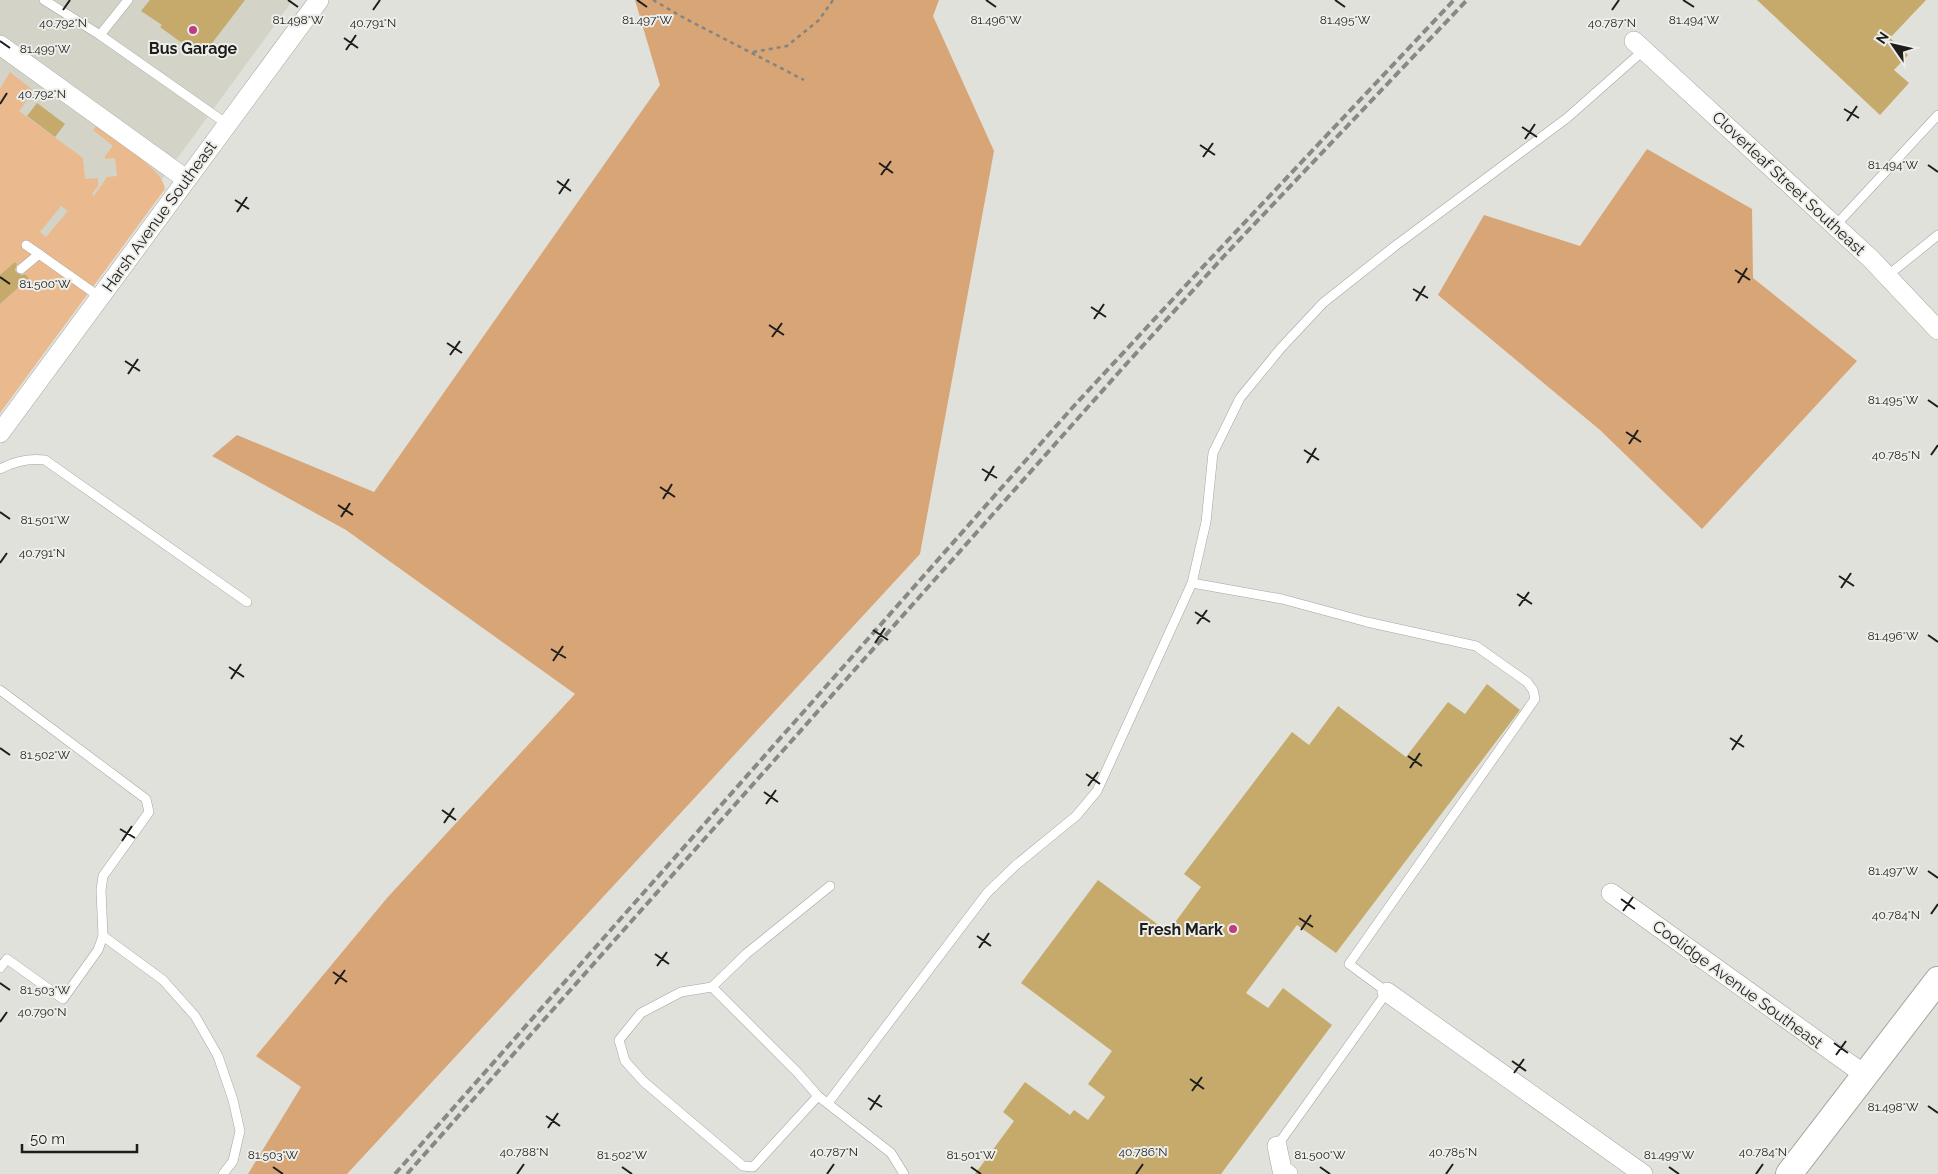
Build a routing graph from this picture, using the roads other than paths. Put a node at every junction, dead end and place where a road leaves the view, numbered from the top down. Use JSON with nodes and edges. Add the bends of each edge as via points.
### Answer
{"nodes":[{"id":1,"x":44,"y":0,"type":"edge"},
{"id":2,"x":128,"y":0,"type":"edge"},
{"id":3,"x":319,"y":0,"type":"edge"},
{"id":4,"x":100,"y":36,"type":"junction"},
{"id":5,"x":0,"y":44,"type":"edge"},
{"id":6,"x":1639,"y":45,"type":"joint"},
{"id":7,"x":1938,"y":115,"type":"edge"},
{"id":8,"x":227,"y":124,"type":"junction"},
{"id":9,"x":186,"y":179,"type":"junction"},
{"id":10,"x":1835,"y":226,"type":"junction"},
{"id":11,"x":1938,"y":235,"type":"edge"},
{"id":12,"x":26,"y":245,"type":"dead end"},
{"id":13,"x":39,"y":254,"type":"junction"},
{"id":14,"x":22,"y":269,"type":"dead end"},
{"id":15,"x":1887,"y":276,"type":"junction"},
{"id":16,"x":100,"y":297,"type":"junction"},
{"id":17,"x":1938,"y":330,"type":"edge"},
{"id":18,"x":0,"y":433,"type":"edge"},
{"id":19,"x":0,"y":469,"type":"edge"},
{"id":20,"x":1192,"y":583,"type":"junction"},
{"id":21,"x":247,"y":602,"type":"dead end"},
{"id":22,"x":0,"y":690,"type":"edge"},
{"id":23,"x":830,"y":886,"type":"dead end"},
{"id":24,"x":1612,"y":893,"type":"dead end"},
{"id":25,"x":103,"y":936,"type":"junction"},
{"id":26,"x":0,"y":968,"type":"edge"},
{"id":27,"x":1938,"y":980,"type":"edge"},
{"id":28,"x":712,"y":986,"type":"junction"},
{"id":29,"x":1387,"y":992,"type":"junction"},
{"id":30,"x":1865,"y":1075,"type":"junction"},
{"id":31,"x":818,"y":1096,"type":"junction"},
{"id":32,"x":828,"y":1103,"type":"junction"},
{"id":33,"x":1278,"y":1146,"type":"joint"},
{"id":34,"x":1283,"y":1173,"type":"edge"},
{"id":35,"x":223,"y":1174,"type":"edge"},
{"id":36,"x":904,"y":1174,"type":"edge"},
{"id":37,"x":1643,"y":1174,"type":"edge"},
{"id":38,"x":1789,"y":1174,"type":"edge"}],
"edges":[{"from":1,"to":4,"type":"lane"},
{"from":2,"to":4,"type":"lane"},
{"from":3,"to":8,"type":"street","name":"Harsh Avenue Southeast"},
{"from":4,"to":8,"type":"lane"},
{"from":5,"to":9,"type":"street"},
{"from":6,"to":10,"type":"street","name":"Cloverleaf Street Southeast"},
{"from":6,"to":20,"type":"lane","via":[[1567,118],[1394,246],[1323,303],[1275,355],[1240,398],[1213,453],[1206,522]]},
{"from":7,"to":10,"type":"lane"},
{"from":8,"to":9,"type":"street","name":"Harsh Avenue Southeast"},
{"from":9,"to":16,"type":"street","name":"Harsh Avenue Southeast"},
{"from":10,"to":15,"type":"street","name":"Cloverleaf Street Southeast"},
{"from":11,"to":15,"type":"lane"},
{"from":12,"to":13,"type":"lane"},
{"from":13,"to":14,"type":"lane"},
{"from":13,"to":16,"type":"lane"},
{"from":15,"to":17,"type":"street","name":"Cloverleaf Street Southeast"},
{"from":16,"to":18,"type":"street","name":"Harsh Avenue Southeast"},
{"from":19,"to":21,"type":"lane","via":[[30,458],[45,460]]},
{"from":20,"to":29,"type":"lane","via":[[1282,600],[1476,646],[1527,682],[1533,690],[1535,699],[1348,964]]},
{"from":20,"to":32,"type":"lane","via":[[1097,791],[1076,816],[987,893]]},
{"from":22,"to":25,"type":"lane","via":[[146,798],[149,812],[103,876]]},
{"from":23,"to":28,"type":"lane"},
{"from":24,"to":30,"type":"street","name":"Coolidge Avenue Southeast"},
{"from":25,"to":26,"type":"lane","via":[[98,950],[63,999],[7,959]]},
{"from":25,"to":35,"type":"lane","via":[[163,980],[195,1016],[218,1056],[240,1131],[233,1161]]},
{"from":27,"to":30,"type":"street"},
{"from":28,"to":31,"type":"lane"},
{"from":28,"to":31,"type":"lane","via":[[681,992],[641,1013],[619,1040],[625,1061],[644,1082],[742,1166],[750,1168]]},
{"from":29,"to":33,"type":"lane"},
{"from":29,"to":37,"type":"street"},
{"from":30,"to":38,"type":"street"},
{"from":31,"to":32,"type":"lane"},
{"from":32,"to":36,"type":"lane","via":[[891,1153]]},
{"from":33,"to":34,"type":"street"}]}
